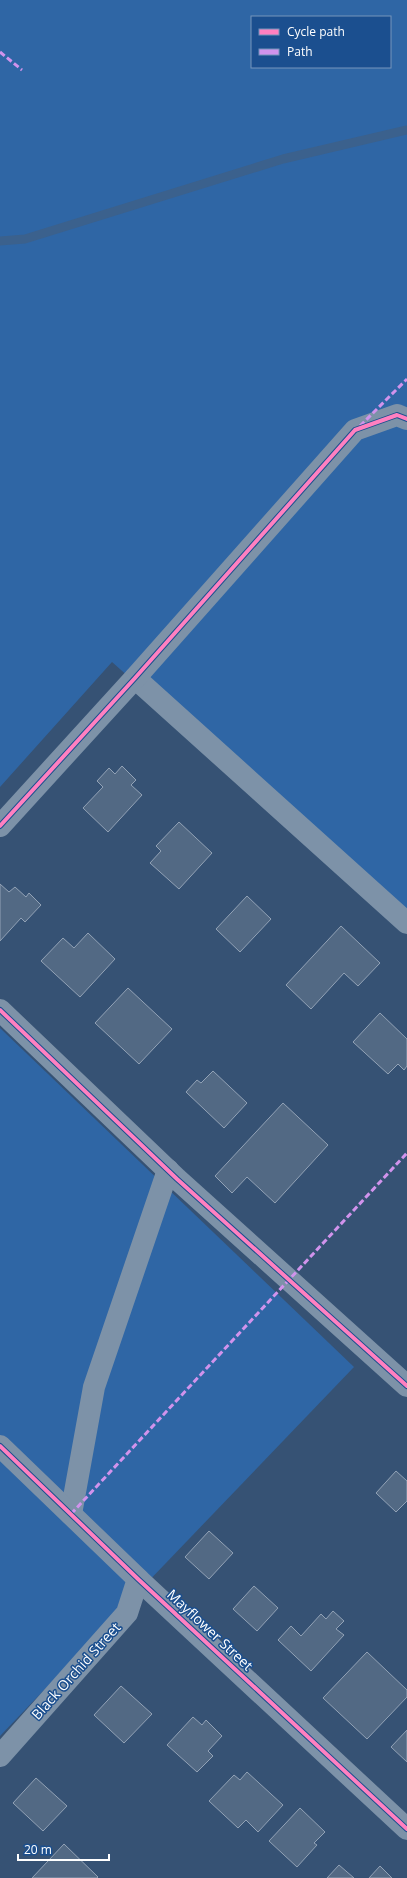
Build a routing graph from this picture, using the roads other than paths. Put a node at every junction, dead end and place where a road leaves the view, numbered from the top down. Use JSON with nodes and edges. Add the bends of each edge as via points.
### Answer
{"nodes":[{"id":1,"x":407,"y":419,"type":"edge"},
{"id":2,"x":135,"y":678,"type":"junction"},
{"id":3,"x":0,"y":826,"type":"edge"},
{"id":4,"x":407,"y":923,"type":"edge"},
{"id":5,"x":0,"y":1010,"type":"edge"},
{"id":6,"x":168,"y":1170,"type":"junction"},
{"id":7,"x":407,"y":1386,"type":"edge"},
{"id":8,"x":0,"y":1446,"type":"edge"},
{"id":9,"x":70,"y":1514,"type":"junction"},
{"id":10,"x":138,"y":1578,"type":"junction"},
{"id":11,"x":0,"y":1756,"type":"edge"},
{"id":12,"x":407,"y":1829,"type":"edge"}],
"edges":[{"from":1,"to":2,"type":"street","via":[[397,415],[355,430]]},
{"from":2,"to":3,"type":"street"},
{"from":2,"to":4,"type":"street"},
{"from":5,"to":6,"type":"street"},
{"from":6,"to":7,"type":"street"},
{"from":6,"to":9,"type":"street","via":[[94,1387]]},
{"from":8,"to":9,"type":"street","name":"Mayflower Street"},
{"from":9,"to":10,"type":"street","name":"Mayflower Street"},
{"from":10,"to":11,"type":"street","name":"Black Orchid Street","via":[[127,1613]]},
{"from":10,"to":12,"type":"street","name":"Mayflower Street"}]}
